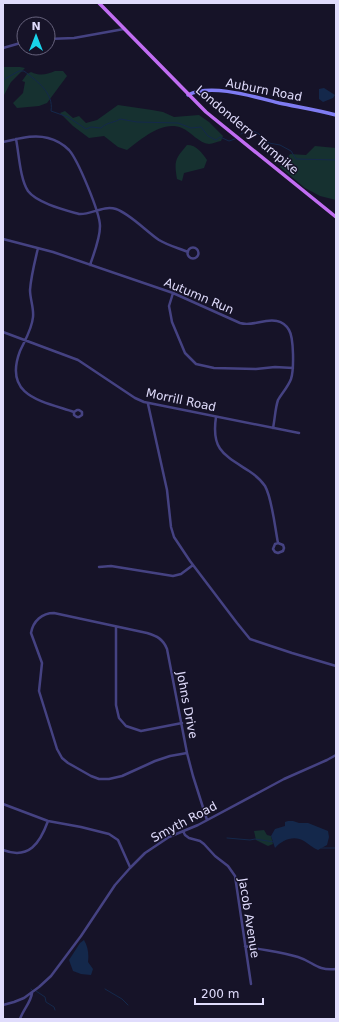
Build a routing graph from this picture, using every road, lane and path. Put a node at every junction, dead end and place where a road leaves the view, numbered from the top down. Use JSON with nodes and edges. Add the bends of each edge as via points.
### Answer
{"nodes":[{"id":1,"x":99,"y":3,"type":"edge"},
{"id":2,"x":124,"y":29,"type":"junction"},
{"id":3,"x":56,"y":39,"type":"edge"},
{"id":4,"x":16,"y":44,"type":"edge"},
{"id":5,"x":3,"y":48,"type":"edge"},
{"id":6,"x":188,"y":96,"type":"junction"},
{"id":7,"x":336,"y":115,"type":"edge"},
{"id":8,"x":16,"y":140,"type":"junction"},
{"id":9,"x":3,"y":142,"type":"edge"},
{"id":10,"x":98,"y":211,"type":"junction"},
{"id":11,"x":336,"y":217,"type":"edge"},
{"id":12,"x":3,"y":239,"type":"edge"},
{"id":13,"x":38,"y":248,"type":"junction"},
{"id":14,"x":188,"y":252,"type":"junction"},
{"id":15,"x":90,"y":264,"type":"junction"},
{"id":16,"x":173,"y":293,"type":"junction"},
{"id":17,"x":3,"y":332,"type":"edge"},
{"id":18,"x":25,"y":340,"type":"junction"},
{"id":19,"x":292,"y":368,"type":"junction"},
{"id":20,"x":148,"y":404,"type":"junction"},
{"id":21,"x":74,"y":412,"type":"dead end"},
{"id":22,"x":216,"y":417,"type":"junction"},
{"id":23,"x":273,"y":428,"type":"junction"},
{"id":24,"x":299,"y":433,"type":"dead end"},
{"id":25,"x":278,"y":543,"type":"junction"},
{"id":26,"x":193,"y":565,"type":"junction"},
{"id":27,"x":99,"y":567,"type":"dead end"},
{"id":28,"x":116,"y":627,"type":"junction"},
{"id":29,"x":336,"y":666,"type":"edge"},
{"id":30,"x":182,"y":723,"type":"junction"},
{"id":31,"x":187,"y":752,"type":"junction"},
{"id":32,"x":336,"y":755,"type":"edge"},
{"id":33,"x":3,"y":804,"type":"edge"},
{"id":34,"x":208,"y":820,"type":"junction"},
{"id":35,"x":48,"y":822,"type":"junction"},
{"id":36,"x":183,"y":831,"type":"junction"},
{"id":37,"x":3,"y":850,"type":"edge"},
{"id":38,"x":130,"y":868,"type":"junction"},
{"id":39,"x":245,"y":946,"type":"junction"},
{"id":40,"x":336,"y":969,"type":"edge"},
{"id":41,"x":251,"y":984,"type":"dead end"},
{"id":42,"x":32,"y":992,"type":"junction"},
{"id":43,"x":3,"y":1005,"type":"edge"},
{"id":44,"x":20,"y":1019,"type":"edge"}],
"edges":[{"from":1,"to":2,"type":"main road","name":"Londonderry Turnpike"},
{"from":2,"to":3,"type":"street"},
{"from":2,"to":6,"type":"main road","name":"Londonderry Turnpike"},
{"from":4,"to":5,"type":"street"},
{"from":6,"to":7,"type":"street","name":"Auburn Road","via":[[200,92],[236,93]]},
{"from":6,"to":11,"type":"main road","name":"Londonderry Turnpike"},
{"from":8,"to":9,"type":"street"},
{"from":8,"to":10,"type":"street","via":[[42,136],[64,145],[77,162]]},
{"from":8,"to":10,"type":"street","via":[[24,182],[33,196],[75,213]]},
{"from":10,"to":14,"type":"street","via":[[110,208],[118,210],[159,240]]},
{"from":10,"to":15,"type":"street","via":[[100,233]]},
{"from":12,"to":13,"type":"street","name":"Autumn Run"},
{"from":13,"to":15,"type":"street","name":"Autumn Run"},
{"from":13,"to":18,"type":"street","via":[[30,291],[33,317]]},
{"from":14,"to":14,"type":"street","via":[[190,248],[194,248],[198,254],[191,258]]},
{"from":15,"to":16,"type":"street","name":"Autumn Run"},
{"from":16,"to":19,"type":"street","name":"Autumn Run","via":[[245,325],[271,320],[281,322],[291,334]]},
{"from":16,"to":19,"type":"street","via":[[169,306],[170,317],[185,353],[196,364],[214,368]]},
{"from":17,"to":18,"type":"street","name":"Morrill Road"},
{"from":18,"to":20,"type":"street","name":"Morrill Road","via":[[78,360],[134,398]]},
{"from":18,"to":21,"type":"street","via":[[15,367],[20,387],[32,397]]},
{"from":19,"to":23,"type":"street","name":"Autumn Run","via":[[291,378],[278,401]]},
{"from":20,"to":22,"type":"street","name":"Morrill Road"},
{"from":20,"to":26,"type":"street","via":[[167,492],[171,527]]},
{"from":22,"to":23,"type":"street","name":"Morrill Road"},
{"from":22,"to":25,"type":"street","via":[[215,437],[221,451],[257,477],[267,490]]},
{"from":23,"to":24,"type":"street","name":"Morrill Road"},
{"from":25,"to":25,"type":"street","via":[[273,547],[278,554],[284,548]]},
{"from":26,"to":27,"type":"street","via":[[181,574],[173,576],[111,566]]},
{"from":26,"to":29,"type":"street","via":[[250,639]]},
{"from":28,"to":30,"type":"street","name":"Johns Drive","via":[[147,633],[164,642]]},
{"from":28,"to":30,"type":"street","via":[[116,705],[119,718],[126,726],[141,731]]},
{"from":28,"to":31,"type":"street","name":"Johns Drive","via":[[49,613],[38,619],[32,628],[32,636],[42,663],[39,691],[59,754],[75,768],[104,780]]},
{"from":30,"to":31,"type":"street","name":"Johns Drive"},
{"from":31,"to":34,"type":"street","name":"Johns Drive"},
{"from":32,"to":34,"type":"street","name":"Smyth Road","via":[[284,779]]},
{"from":33,"to":35,"type":"street"},
{"from":34,"to":36,"type":"street","name":"Smyth Road"},
{"from":35,"to":37,"type":"street","via":[[40,840],[33,848],[18,853]]},
{"from":35,"to":38,"type":"street","via":[[96,830],[114,836]]},
{"from":36,"to":38,"type":"street","name":"Smyth Road","via":[[160,843]]},
{"from":36,"to":39,"type":"street","name":"Jacob Avenue","via":[[189,838],[204,844],[235,876]]},
{"from":38,"to":42,"type":"street","name":"Smyth Road","via":[[105,898],[54,972]]},
{"from":39,"to":40,"type":"street","via":[[298,957],[323,969]]},
{"from":39,"to":41,"type":"street","name":"Jacob Avenue"},
{"from":42,"to":43,"type":"street","name":"Smyth Road"},
{"from":42,"to":44,"type":"street"}]}
